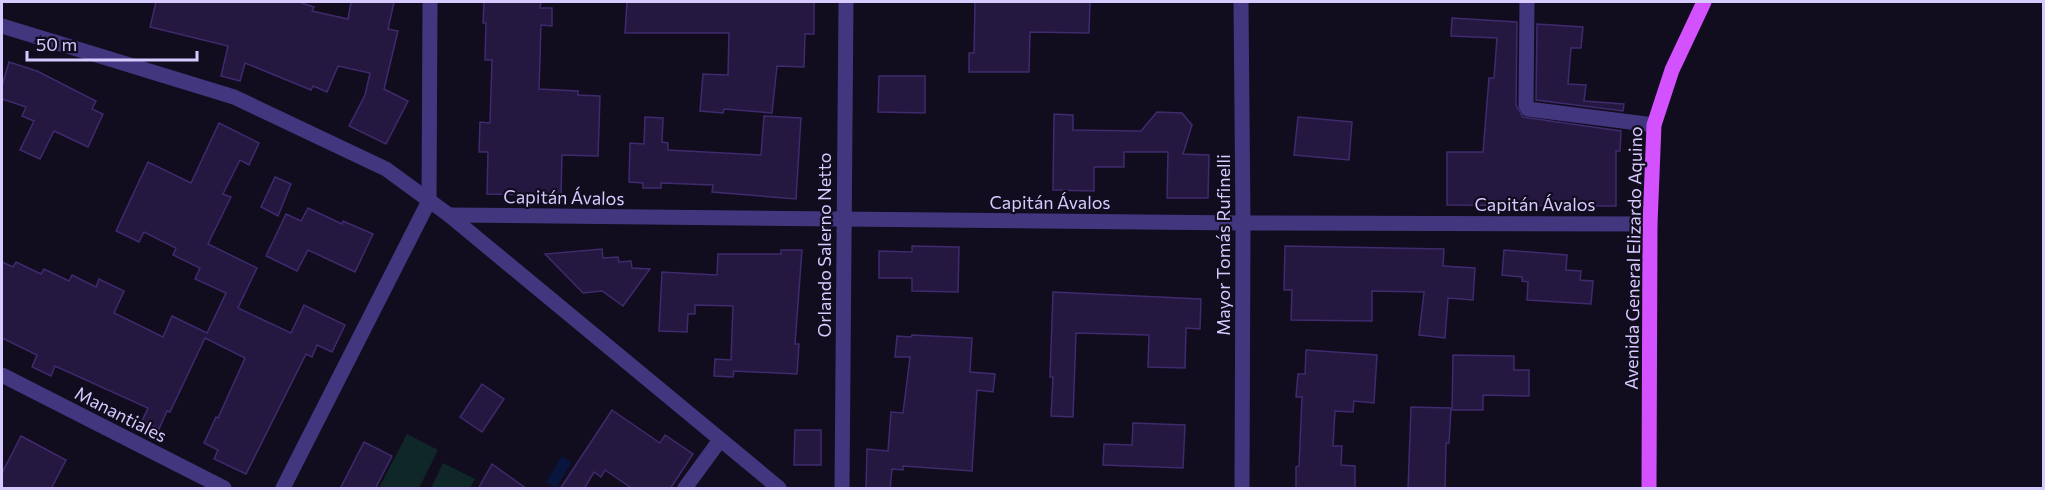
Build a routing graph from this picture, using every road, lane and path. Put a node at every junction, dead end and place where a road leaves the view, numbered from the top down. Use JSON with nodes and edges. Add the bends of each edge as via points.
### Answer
{"nodes":[{"id":1,"x":430,"y":2,"type":"edge"},
{"id":2,"x":846,"y":2,"type":"edge"},
{"id":3,"x":1241,"y":2,"type":"edge"},
{"id":4,"x":1527,"y":2,"type":"edge"},
{"id":5,"x":1704,"y":2,"type":"edge"},
{"id":6,"x":2,"y":26,"type":"edge"},
{"id":7,"x":1654,"y":125,"type":"junction"},
{"id":8,"x":429,"y":201,"type":"junction"},
{"id":9,"x":449,"y":215,"type":"junction"},
{"id":10,"x":843,"y":220,"type":"junction"},
{"id":11,"x":1243,"y":223,"type":"junction"},
{"id":12,"x":1650,"y":224,"type":"junction"},
{"id":13,"x":2,"y":375,"type":"edge"},
{"id":14,"x":720,"y":440,"type":"junction"},
{"id":15,"x":224,"y":489,"type":"edge"},
{"id":16,"x":283,"y":489,"type":"edge"},
{"id":17,"x":685,"y":489,"type":"edge"},
{"id":18,"x":779,"y":489,"type":"edge"},
{"id":19,"x":842,"y":489,"type":"edge"},
{"id":20,"x":1242,"y":489,"type":"edge"},
{"id":21,"x":1648,"y":489,"type":"edge"}],
"edges":[{"from":1,"to":8,"type":"street"},
{"from":2,"to":10,"type":"street","name":"Orlando Salerno Netto"},
{"from":3,"to":11,"type":"street","name":"Mayor Tomás Rufinelli"},
{"from":4,"to":7,"type":"street","via":[[1528,109]]},
{"from":5,"to":7,"type":"main road","name":"Avenida General Elizardo Aquino","via":[[1672,70]]},
{"from":6,"to":8,"type":"street","via":[[234,97],[386,170]]},
{"from":7,"to":12,"type":"main road","name":"Avenida General Elizardo Aquino"},
{"from":8,"to":9,"type":"street"},
{"from":8,"to":16,"type":"street"},
{"from":9,"to":10,"type":"street","name":"Capitán Ávalos"},
{"from":9,"to":14,"type":"street"},
{"from":10,"to":11,"type":"street","name":"Capitán Ávalos"},
{"from":10,"to":19,"type":"street","name":"Orlando Salerno Netto"},
{"from":11,"to":12,"type":"street","name":"Capitán Ávalos"},
{"from":11,"to":20,"type":"street","name":"Mayor Tomás Rufinelli"},
{"from":12,"to":21,"type":"main road","name":"Avenida General Elizardo Aquino"},
{"from":13,"to":15,"type":"street","name":"Manantiales"},
{"from":14,"to":17,"type":"street"},
{"from":14,"to":18,"type":"street"}]}
